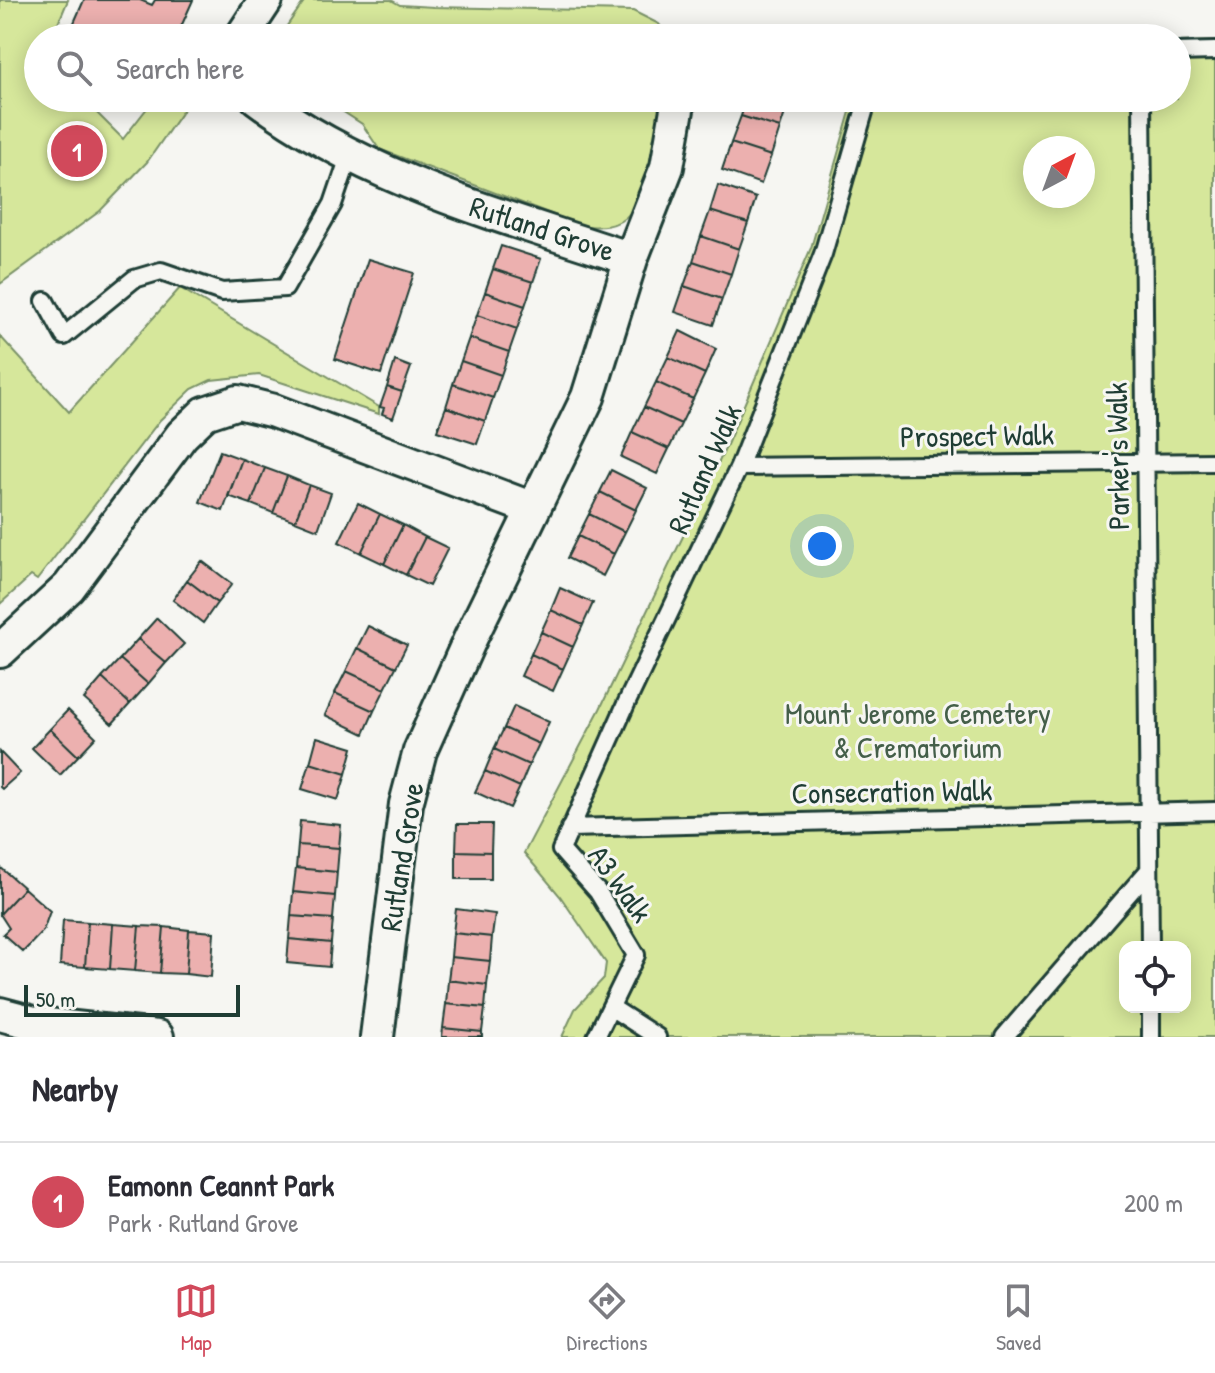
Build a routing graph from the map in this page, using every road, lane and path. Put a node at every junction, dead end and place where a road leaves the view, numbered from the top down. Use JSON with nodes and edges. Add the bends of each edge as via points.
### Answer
{"nodes":[{"id":1,"x":266,"y":0,"type":"edge"},
{"id":2,"x":250,"y":24,"type":"edge"},
{"id":3,"x":1215,"y":51,"type":"edge"},
{"id":4,"x":1191,"y":52,"type":"edge"},
{"id":5,"x":276,"y":112,"type":"edge"},
{"id":6,"x":677,"y":112,"type":"edge"},
{"id":7,"x":864,"y":112,"type":"edge"},
{"id":8,"x":1142,"y":112,"type":"edge"},
{"id":9,"x":350,"y":154,"type":"junction"},
{"id":10,"x":631,"y":259,"type":"junction"},
{"id":11,"x":45,"y":301,"type":"dead end"},
{"id":12,"x":1146,"y":462,"type":"junction"},
{"id":13,"x":1215,"y":462,"type":"edge"},
{"id":14,"x":739,"y":467,"type":"junction"},
{"id":15,"x":533,"y":509,"type":"junction"},
{"id":16,"x":0,"y":651,"type":"edge"},
{"id":17,"x":1215,"y":811,"type":"edge"},
{"id":18,"x":1149,"y":813,"type":"junction"},
{"id":19,"x":570,"y":828,"type":"junction"},
{"id":20,"x":561,"y":850,"type":"joint"},
{"id":21,"x":1149,"y":870,"type":"junction"},
{"id":22,"x":1150,"y":941,"type":"edge"},
{"id":23,"x":612,"y":1008,"type":"junction"},
{"id":24,"x":1151,"y":1013,"type":"edge"},
{"id":25,"x":0,"y":1014,"type":"edge"},
{"id":26,"x":157,"y":1037,"type":"edge"},
{"id":27,"x":377,"y":1037,"type":"edge"},
{"id":28,"x":596,"y":1037,"type":"edge"},
{"id":29,"x":657,"y":1037,"type":"edge"},
{"id":30,"x":1004,"y":1037,"type":"edge"},
{"id":31,"x":1151,"y":1037,"type":"edge"}],
"edges":[{"from":1,"to":2,"type":"street"},
{"from":3,"to":4,"type":"lane"},
{"from":5,"to":9,"type":"street","name":"Rutland Grove"},
{"from":6,"to":10,"type":"street","via":[[667,167]]},
{"from":7,"to":14,"type":"lane","name":"Rutland Walk","via":[[823,254]]},
{"from":8,"to":12,"type":"lane","name":"Parker's Walk"},
{"from":9,"to":10,"type":"street","name":"Rutland Grove","via":[[424,189]]},
{"from":9,"to":11,"type":"lane","via":[[333,204],[285,288],[222,292],[161,271],[134,279],[64,336]]},
{"from":10,"to":15,"type":"street","name":"Rutland Grove","via":[[588,397]]},
{"from":12,"to":13,"type":"lane","name":"Prospect Walk"},
{"from":12,"to":14,"type":"lane","name":"Prospect Walk"},
{"from":12,"to":18,"type":"lane","name":"Parker's Walk"},
{"from":14,"to":19,"type":"lane","name":"Rutland Walk"},
{"from":15,"to":16,"type":"street","via":[[238,402],[205,413],[182,435],[69,587]]},
{"from":15,"to":27,"type":"street","name":"Rutland Grove","via":[[420,751],[406,804]]},
{"from":17,"to":18,"type":"lane","name":"Consecration Walk"},
{"from":18,"to":19,"type":"lane","name":"Consecration Walk"},
{"from":18,"to":21,"type":"lane","name":"Parker's Walk"},
{"from":19,"to":20,"type":"lane","name":"Rutland Walk"},
{"from":20,"to":23,"type":"lane","name":"A3 Walk","via":[[598,892],[636,955]]},
{"from":21,"to":22,"type":"lane","name":"Parker's Walk"},
{"from":21,"to":30,"type":"lane"},
{"from":23,"to":28,"type":"lane","name":"A3 Walk"},
{"from":23,"to":29,"type":"lane"},
{"from":24,"to":31,"type":"lane"},
{"from":25,"to":26,"type":"street","via":[[38,1024]]}]}
